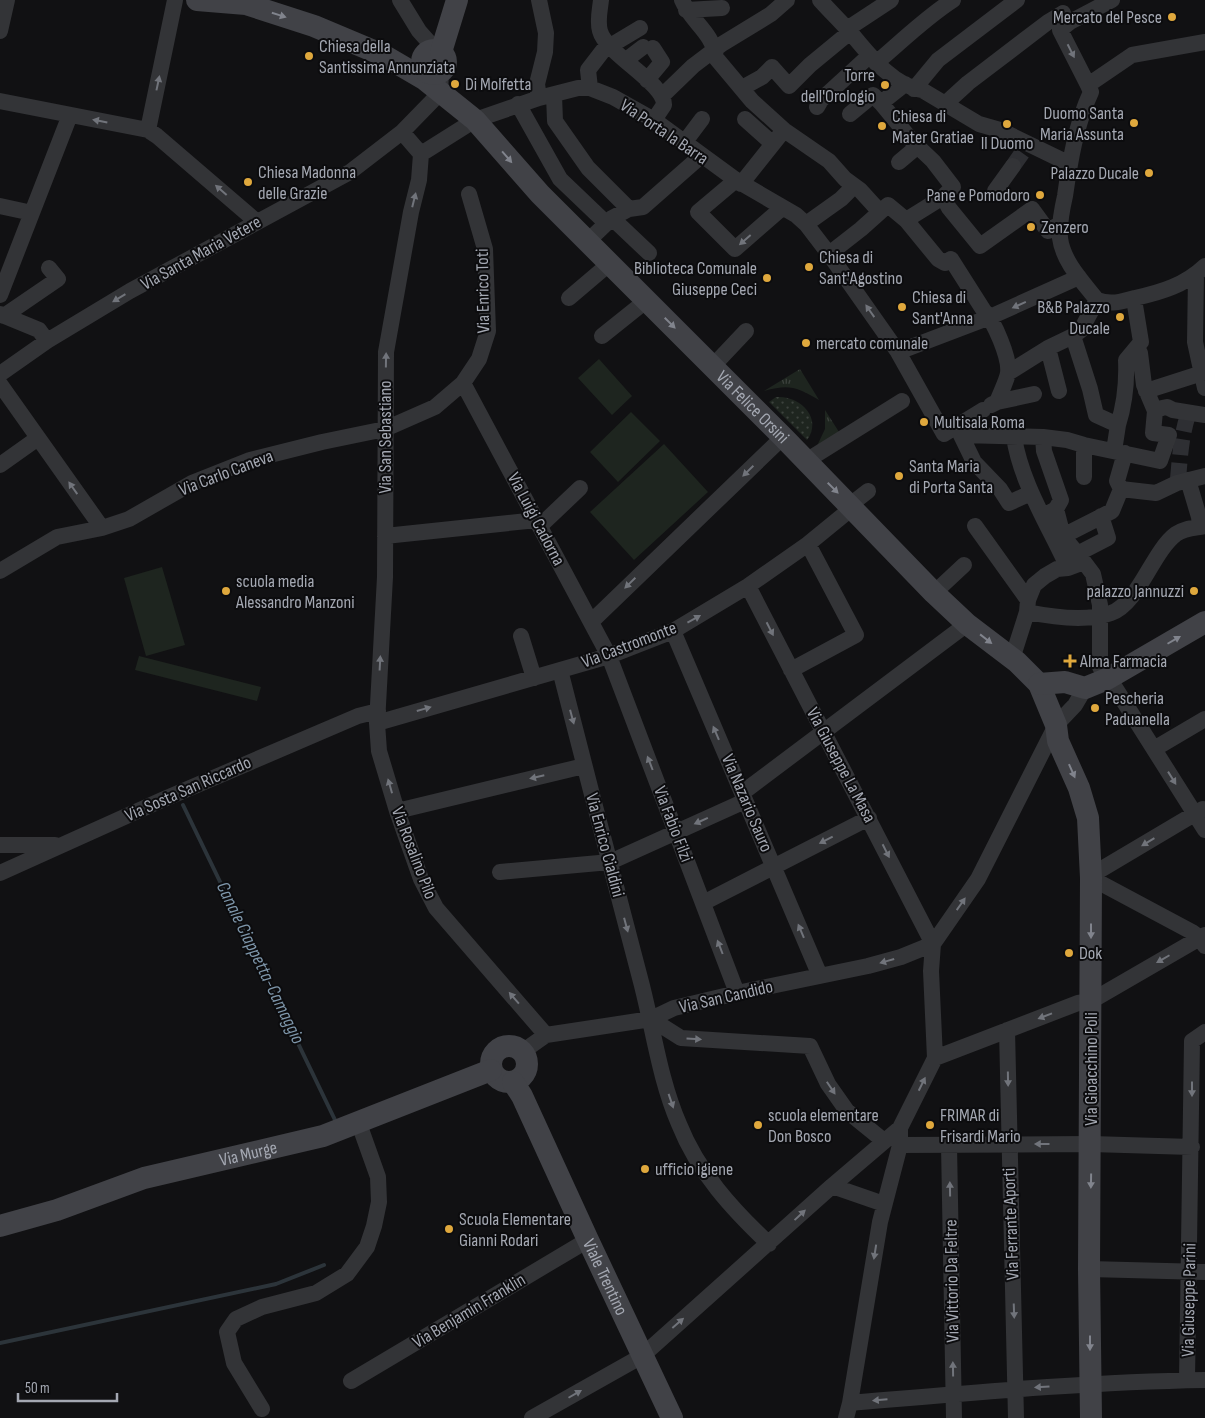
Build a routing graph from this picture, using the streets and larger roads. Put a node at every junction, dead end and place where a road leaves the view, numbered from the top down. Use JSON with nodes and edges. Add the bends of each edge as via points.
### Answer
{"nodes":[{"id":1,"x":6,"y":0,"type":"edge"},
{"id":2,"x":176,"y":0,"type":"edge"},
{"id":3,"x":197,"y":0,"type":"edge"},
{"id":4,"x":400,"y":0,"type":"edge"},
{"id":5,"x":457,"y":0,"type":"edge"},
{"id":6,"x":539,"y":0,"type":"edge"},
{"id":7,"x":601,"y":0,"type":"edge"},
{"id":8,"x":787,"y":0,"type":"edge"},
{"id":9,"x":892,"y":0,"type":"edge"},
{"id":10,"x":953,"y":0,"type":"edge"},
{"id":11,"x":1017,"y":0,"type":"edge"},
{"id":12,"x":1112,"y":0,"type":"edge"},
{"id":13,"x":246,"y":2,"type":"edge"},
{"id":14,"x":828,"y":2,"type":"edge"},
{"id":15,"x":684,"y":5,"type":"edge"},
{"id":16,"x":1060,"y":6,"type":"edge"},
{"id":17,"x":722,"y":8,"type":"dead end"},
{"id":18,"x":640,"y":28,"type":"dead end"},
{"id":19,"x":1060,"y":30,"type":"junction"},
{"id":20,"x":0,"y":31,"type":"edge"},
{"id":21,"x":849,"y":31,"type":"junction"},
{"id":22,"x":1205,"y":42,"type":"edge"},
{"id":23,"x":609,"y":45,"type":"junction"},
{"id":24,"x":715,"y":49,"type":"junction"},
{"id":25,"x":872,"y":59,"type":"junction"},
{"id":26,"x":626,"y":60,"type":"junction"},
{"id":27,"x":432,"y":63,"type":"junction"},
{"id":28,"x":1088,"y":85,"type":"junction"},
{"id":29,"x":909,"y":86,"type":"junction"},
{"id":30,"x":590,"y":88,"type":"junction"},
{"id":31,"x":655,"y":88,"type":"junction"},
{"id":32,"x":742,"y":88,"type":"junction"},
{"id":33,"x":546,"y":96,"type":"junction"},
{"id":34,"x":0,"y":101,"type":"edge"},
{"id":35,"x":881,"y":103,"type":"junction"},
{"id":36,"x":518,"y":104,"type":"junction"},
{"id":37,"x":945,"y":104,"type":"junction"},
{"id":38,"x":817,"y":107,"type":"dead end"},
{"id":39,"x":850,"y":114,"type":"dead end"},
{"id":40,"x":70,"y":115,"type":"junction"},
{"id":41,"x":702,"y":119,"type":"dead end"},
{"id":42,"x":745,"y":119,"type":"dead end"},
{"id":43,"x":475,"y":120,"type":"junction"},
{"id":44,"x":654,"y":120,"type":"junction"},
{"id":45,"x":148,"y":130,"type":"junction"},
{"id":46,"x":784,"y":130,"type":"junction"},
{"id":47,"x":402,"y":132,"type":"junction"},
{"id":48,"x":684,"y":143,"type":"junction"},
{"id":49,"x":773,"y":144,"type":"junction"},
{"id":50,"x":918,"y":146,"type":"junction"},
{"id":51,"x":421,"y":154,"type":"junction"},
{"id":52,"x":701,"y":156,"type":"junction"},
{"id":53,"x":899,"y":162,"type":"dead end"},
{"id":54,"x":1070,"y":164,"type":"junction"},
{"id":55,"x":1013,"y":166,"type":"tunnel mouth"},
{"id":56,"x":560,"y":179,"type":"junction"},
{"id":57,"x":738,"y":182,"type":"junction"},
{"id":58,"x":854,"y":186,"type":"junction"},
{"id":59,"x":995,"y":191,"type":"dead end"},
{"id":60,"x":470,"y":194,"type":"dead end"},
{"id":61,"x":540,"y":194,"type":"junction"},
{"id":62,"x":943,"y":197,"type":"junction"},
{"id":63,"x":0,"y":206,"type":"edge"},
{"id":64,"x":629,"y":209,"type":"junction"},
{"id":65,"x":32,"y":212,"type":"junction"},
{"id":66,"x":880,"y":212,"type":"junction"},
{"id":67,"x":795,"y":216,"type":"junction"},
{"id":68,"x":604,"y":218,"type":"junction"},
{"id":69,"x":906,"y":220,"type":"junction"},
{"id":70,"x":258,"y":222,"type":"junction"},
{"id":71,"x":1060,"y":224,"type":"junction"},
{"id":72,"x":587,"y":242,"type":"junction"},
{"id":73,"x":649,"y":253,"type":"dead end"},
{"id":74,"x":829,"y":254,"type":"junction"},
{"id":75,"x":610,"y":264,"type":"junction"},
{"id":76,"x":49,"y":268,"type":"dead end"},
{"id":77,"x":1200,"y":270,"type":"edge"},
{"id":78,"x":1078,"y":277,"type":"junction"},
{"id":79,"x":0,"y":295,"type":"edge"},
{"id":80,"x":569,"y":298,"type":"dead end"},
{"id":81,"x":1134,"y":299,"type":"junction"},
{"id":82,"x":647,"y":300,"type":"junction"},
{"id":83,"x":1097,"y":300,"type":"junction"},
{"id":84,"x":2,"y":315,"type":"edge"},
{"id":85,"x":990,"y":317,"type":"junction"},
{"id":86,"x":746,"y":331,"type":"dead end"},
{"id":87,"x":602,"y":336,"type":"dead end"},
{"id":88,"x":1073,"y":336,"type":"junction"},
{"id":89,"x":47,"y":341,"type":"junction"},
{"id":90,"x":1137,"y":347,"type":"junction"},
{"id":91,"x":1048,"y":348,"type":"junction"},
{"id":92,"x":898,"y":352,"type":"junction"},
{"id":93,"x":712,"y":366,"type":"junction"},
{"id":94,"x":1008,"y":373,"type":"junction"},
{"id":95,"x":0,"y":374,"type":"edge"},
{"id":96,"x":1204,"y":377,"type":"edge"},
{"id":97,"x":463,"y":383,"type":"junction"},
{"id":98,"x":0,"y":384,"type":"edge"},
{"id":99,"x":1059,"y":391,"type":"dead end"},
{"id":100,"x":1146,"y":391,"type":"junction"},
{"id":101,"x":1034,"y":394,"type":"dead end"},
{"id":102,"x":911,"y":395,"type":"junction"},
{"id":103,"x":990,"y":406,"type":"junction"},
{"id":104,"x":1155,"y":411,"type":"junction"},
{"id":105,"x":1194,"y":414,"type":"edge"},
{"id":106,"x":1118,"y":425,"type":"junction"},
{"id":107,"x":385,"y":429,"type":"junction"},
{"id":108,"x":954,"y":432,"type":"junction"},
{"id":109,"x":783,"y":437,"type":"junction"},
{"id":110,"x":1014,"y":437,"type":"junction"},
{"id":111,"x":1043,"y":437,"type":"junction"},
{"id":112,"x":38,"y":438,"type":"junction"},
{"id":113,"x":1084,"y":446,"type":"junction"},
{"id":114,"x":1119,"y":452,"type":"junction"},
{"id":115,"x":806,"y":461,"type":"junction"},
{"id":116,"x":0,"y":465,"type":"edge"},
{"id":117,"x":1205,"y":476,"type":"edge"},
{"id":118,"x":1084,"y":478,"type":"dead end"},
{"id":119,"x":1181,"y":481,"type":"junction"},
{"id":120,"x":580,"y":488,"type":"dead end"},
{"id":121,"x":1121,"y":489,"type":"junction"},
{"id":122,"x":868,"y":490,"type":"dead end"},
{"id":123,"x":1031,"y":493,"type":"junction"},
{"id":124,"x":851,"y":506,"type":"junction"},
{"id":125,"x":1050,"y":513,"type":"junction"},
{"id":126,"x":1101,"y":516,"type":"junction"},
{"id":127,"x":538,"y":523,"type":"junction"},
{"id":128,"x":975,"y":526,"type":"dead end"},
{"id":129,"x":1203,"y":526,"type":"edge"},
{"id":130,"x":102,"y":528,"type":"junction"},
{"id":131,"x":386,"y":536,"type":"junction"},
{"id":132,"x":1063,"y":536,"type":"junction"},
{"id":133,"x":808,"y":544,"type":"junction"},
{"id":134,"x":1076,"y":561,"type":"junction"},
{"id":135,"x":964,"y":565,"type":"dead end"},
{"id":136,"x":0,"y":571,"type":"edge"},
{"id":137,"x":748,"y":586,"type":"junction"},
{"id":138,"x":934,"y":593,"type":"junction"},
{"id":139,"x":1028,"y":606,"type":"junction"},
{"id":140,"x":1100,"y":616,"type":"junction"},
{"id":141,"x":591,"y":622,"type":"junction"},
{"id":142,"x":967,"y":624,"type":"junction"},
{"id":143,"x":1204,"y":625,"type":"edge"},
{"id":144,"x":673,"y":631,"type":"junction"},
{"id":145,"x":521,"y":636,"type":"dead end"},
{"id":146,"x":609,"y":656,"type":"junction"},
{"id":147,"x":1012,"y":659,"type":"junction"},
{"id":148,"x":560,"y":670,"type":"junction"},
{"id":149,"x":791,"y":670,"type":"junction"},
{"id":150,"x":534,"y":678,"type":"junction"},
{"id":151,"x":1108,"y":678,"type":"junction"},
{"id":152,"x":1039,"y":684,"type":"junction"},
{"id":153,"x":1085,"y":688,"type":"junction"},
{"id":154,"x":378,"y":717,"type":"junction"},
{"id":155,"x":1205,"y":719,"type":"edge"},
{"id":156,"x":1056,"y":725,"type":"junction"},
{"id":157,"x":823,"y":731,"type":"junction"},
{"id":158,"x":1154,"y":749,"type":"junction"},
{"id":159,"x":584,"y":766,"type":"junction"},
{"id":160,"x":744,"y":797,"type":"junction"},
{"id":161,"x":397,"y":811,"type":"junction"},
{"id":162,"x":1200,"y":811,"type":"edge"},
{"id":163,"x":869,"y":818,"type":"junction"},
{"id":164,"x":1205,"y":830,"type":"edge"},
{"id":165,"x":676,"y":832,"type":"junction"},
{"id":166,"x":62,"y":845,"type":"junction"},
{"id":167,"x":0,"y":846,"type":"edge"},
{"id":168,"x":610,"y":862,"type":"junction"},
{"id":169,"x":774,"y":867,"type":"junction"},
{"id":170,"x":500,"y":872,"type":"dead end"},
{"id":171,"x":0,"y":873,"type":"edge"},
{"id":172,"x":1090,"y":877,"type":"junction"},
{"id":173,"x":703,"y":903,"type":"junction"},
{"id":174,"x":1203,"y":940,"type":"edge"},
{"id":175,"x":933,"y":944,"type":"junction"},
{"id":176,"x":820,"y":976,"type":"junction"},
{"id":177,"x":737,"y":993,"type":"junction"},
{"id":178,"x":1091,"y":1001,"type":"junction"},
{"id":179,"x":651,"y":1019,"type":"junction"},
{"id":180,"x":1007,"y":1030,"type":"junction"},
{"id":181,"x":546,"y":1035,"type":"junction"},
{"id":182,"x":1199,"y":1036,"type":"edge"},
{"id":183,"x":522,"y":1052,"type":"junction"},
{"id":184,"x":935,"y":1058,"type":"junction"},
{"id":185,"x":491,"y":1070,"type":"junction"},
{"id":186,"x":513,"y":1082,"type":"junction"},
{"id":187,"x":355,"y":1122,"type":"junction"},
{"id":188,"x":900,"y":1128,"type":"junction"},
{"id":189,"x":884,"y":1141,"type":"junction"},
{"id":190,"x":1196,"y":1143,"type":"edge"},
{"id":191,"x":1009,"y":1144,"type":"junction"},
{"id":192,"x":1091,"y":1144,"type":"junction"},
{"id":193,"x":900,"y":1145,"type":"junction"},
{"id":194,"x":949,"y":1145,"type":"junction"},
{"id":195,"x":832,"y":1186,"type":"junction"},
{"id":196,"x":1198,"y":1202,"type":"edge"},
{"id":197,"x":884,"y":1204,"type":"junction"},
{"id":198,"x":0,"y":1226,"type":"edge"},
{"id":199,"x":588,"y":1240,"type":"junction"},
{"id":200,"x":769,"y":1244,"type":"junction"},
{"id":201,"x":1090,"y":1269,"type":"junction"},
{"id":202,"x":1197,"y":1271,"type":"edge"},
{"id":203,"x":642,"y":1356,"type":"junction"},
{"id":204,"x":1187,"y":1380,"type":"junction"},
{"id":205,"x":1205,"y":1380,"type":"edge"},
{"id":206,"x":350,"y":1381,"type":"dead end"},
{"id":207,"x":1090,"y":1384,"type":"junction"},
{"id":208,"x":1016,"y":1389,"type":"junction"},
{"id":209,"x":953,"y":1394,"type":"junction"},
{"id":210,"x":262,"y":1409,"type":"dead end"},
{"id":211,"x":848,"y":1410,"type":"edge"},
{"id":212,"x":532,"y":1418,"type":"edge"},
{"id":213,"x":672,"y":1418,"type":"edge"},
{"id":214,"x":954,"y":1418,"type":"edge"},
{"id":215,"x":1016,"y":1418,"type":"edge"},
{"id":216,"x":1091,"y":1418,"type":"edge"}],
"edges":[{"from":1,"to":20,"type":"street"},
{"from":45,"to":2,"type":"street","one_way":true},
{"from":3,"to":13,"type":"street","name":"Via Felice Orsini"},
{"from":4,"to":27,"type":"street"},
{"from":5,"to":27,"type":"street"},
{"from":6,"to":33,"type":"street","via":[[546,33],[537,84]]},
{"from":7,"to":23,"type":"street","via":[[600,32]]},
{"from":8,"to":24,"type":"street","via":[[771,14]]},
{"from":9,"to":21,"type":"street"},
{"from":10,"to":25,"type":"street"},
{"from":11,"to":29,"type":"street"},
{"from":12,"to":19,"type":"street"},
{"from":13,"to":27,"type":"street","name":"Via Felice Orsini","one_way":true,"via":[[383,55]]},
{"from":14,"to":21,"type":"street"},
{"from":15,"to":17,"type":"street"},
{"from":15,"to":24,"type":"street"},
{"from":16,"to":19,"type":"street"},
{"from":16,"to":37,"type":"street","via":[[1048,22]]},
{"from":18,"to":23,"type":"street"},
{"from":19,"to":28,"type":"street","one_way":true},
{"from":21,"to":25,"type":"street"},
{"from":21,"to":32,"type":"street","via":[[789,86],[772,67],[762,78]]},
{"from":22,"to":28,"type":"street","via":[[1132,54]]},
{"from":23,"to":26,"type":"street"},
{"from":23,"to":30,"type":"street","via":[[588,70]]},
{"from":24,"to":31,"type":"street"},
{"from":24,"to":32,"type":"street","via":[[716,58]]},
{"from":25,"to":29,"type":"street"},
{"from":25,"to":38,"type":"street","via":[[821,100]]},
{"from":26,"to":31,"type":"street"},
{"from":26,"to":31,"type":"street","via":[[648,48],[662,62]]},
{"from":27,"to":43,"type":"street","name":"Via Felice Orsini"},
{"from":27,"to":47,"type":"street","name":"Via Santa Maria Vetere"},
{"from":28,"to":54,"type":"street","via":[[1091,92]]},
{"from":29,"to":35,"type":"street"},
{"from":29,"to":37,"type":"street"},
{"from":30,"to":33,"type":"street","name":"Via Porta la Barra"},
{"from":30,"to":44,"type":"street","name":"Via Porta la Barra"},
{"from":31,"to":44,"type":"street","via":[[664,105]]},
{"from":32,"to":46,"type":"street"},
{"from":33,"to":36,"type":"street","name":"Via Porta la Barra"},
{"from":33,"to":64,"type":"street","via":[[555,121],[588,168]]},
{"from":34,"to":40,"type":"street"},
{"from":35,"to":39,"type":"street","via":[[873,95]]},
{"from":35,"to":50,"type":"street"},
{"from":36,"to":43,"type":"street","name":"Via Porta la Barra"},
{"from":36,"to":56,"type":"street"},
{"from":37,"to":54,"type":"street","via":[[979,124],[1000,130]]},
{"from":45,"to":40,"type":"street","one_way":true},
{"from":40,"to":65,"type":"street"},
{"from":41,"to":48,"type":"street"},
{"from":42,"to":49,"type":"street"},
{"from":43,"to":51,"type":"street","name":"Via Porta la Barra"},
{"from":43,"to":61,"type":"street","name":"Via Felice Orsini","one_way":true},
{"from":44,"to":48,"type":"street","name":"Via Porta la Barra"},
{"from":70,"to":45,"type":"street","one_way":true},
{"from":46,"to":49,"type":"street"},
{"from":46,"to":58,"type":"street","via":[[829,161]]},
{"from":47,"to":51,"type":"street"},
{"from":47,"to":70,"type":"street","name":"Via Santa Maria Vetere","via":[[350,172]]},
{"from":48,"to":52,"type":"street","name":"Via Porta la Barra"},
{"from":49,"to":57,"type":"street"},
{"from":50,"to":53,"type":"street"},
{"from":50,"to":62,"type":"street","via":[[952,184],[953,187]]},
{"from":107,"to":51,"type":"street","name":"Via San Sebastiano","one_way":true,"via":[[386,352],[419,180]]},
{"from":52,"to":57,"type":"street","name":"Via Porta la Barra"},
{"from":52,"to":64,"type":"street","via":[[643,207]]},
{"from":54,"to":71,"type":"street"},
{"from":55,"to":59,"type":"street"},
{"from":56,"to":61,"type":"street"},
{"from":56,"to":68,"type":"street"},
{"from":57,"to":67,"type":"street","name":"Via Porta la Barra"},
{"from":67,"to":57,"type":"street","one_way":true,"via":[[735,249],[698,212]]},
{"from":58,"to":66,"type":"street"},
{"from":58,"to":67,"type":"street","via":[[841,199]]},
{"from":60,"to":97,"type":"street","name":"Via Enrico Toti","via":[[485,249],[488,331],[479,359]]},
{"from":61,"to":72,"type":"street","name":"Via Felice Orsini"},
{"from":62,"to":69,"type":"street"},
{"from":62,"to":71,"type":"street","via":[[980,246],[1032,209],[1048,231]]},
{"from":63,"to":65,"type":"street"},
{"from":64,"to":68,"type":"street"},
{"from":65,"to":79,"type":"street"},
{"from":66,"to":69,"type":"street","via":[[888,206]]},
{"from":66,"to":74,"type":"street"},
{"from":67,"to":74,"type":"street"},
{"from":68,"to":72,"type":"street"},
{"from":68,"to":73,"type":"street"},
{"from":69,"to":85,"type":"street","via":[[933,255],[944,263],[951,259]]},
{"from":70,"to":89,"type":"street","name":"Via Santa Maria Vetere","one_way":true},
{"from":71,"to":78,"type":"street","via":[[1064,251]]},
{"from":72,"to":75,"type":"street","name":"Via Felice Orsini"},
{"from":92,"to":74,"type":"street","one_way":true},
{"from":75,"to":80,"type":"street"},
{"from":75,"to":82,"type":"street","name":"Via Felice Orsini"},
{"from":76,"to":84,"type":"street","via":[[58,279]]},
{"from":77,"to":81,"type":"street","via":[[1165,291]]},
{"from":77,"to":96,"type":"street","via":[[1195,342]]},
{"from":78,"to":83,"type":"street"},
{"from":78,"to":85,"type":"street","one_way":true},
{"from":81,"to":83,"type":"street","via":[[1112,304]]},
{"from":81,"to":90,"type":"street","via":[[1141,342]]},
{"from":82,"to":87,"type":"street"},
{"from":82,"to":93,"type":"street","name":"Via Felice Orsini","one_way":true},
{"from":83,"to":88,"type":"street","via":[[1085,325]]},
{"from":84,"to":89,"type":"street","via":[[40,330]]},
{"from":85,"to":92,"type":"street"},
{"from":85,"to":94,"type":"street","via":[[1007,360]]},
{"from":86,"to":93,"type":"street"},
{"from":88,"to":91,"type":"street"},
{"from":88,"to":106,"type":"street","via":[[1096,415]]},
{"from":89,"to":95,"type":"street","name":"Via Santa Maria Vetere"},
{"from":90,"to":100,"type":"street"},
{"from":90,"to":106,"type":"street","via":[[1126,360],[1125,398]]},
{"from":91,"to":94,"type":"street"},
{"from":91,"to":99,"type":"street"},
{"from":92,"to":102,"type":"street"},
{"from":93,"to":109,"type":"street","name":"Via Felice Orsini"},
{"from":94,"to":103,"type":"street"},
{"from":96,"to":100,"type":"street"},
{"from":97,"to":107,"type":"street","name":"Via Enrico Toti","via":[[435,407]]},
{"from":97,"to":127,"type":"street","name":"Via Luigi Cadorna"},
{"from":98,"to":112,"type":"street"},
{"from":100,"to":104,"type":"street"},
{"from":101,"to":103,"type":"street"},
{"from":102,"to":108,"type":"street"},
{"from":102,"to":115,"type":"street"},
{"from":103,"to":108,"type":"street"},
{"from":104,"to":105,"type":"street","via":[[1167,407]]},
{"from":104,"to":114,"type":"street","via":[[1153,433],[1169,435],[1160,461]]},
{"from":106,"to":114,"type":"street"},
{"from":107,"to":130,"type":"street","name":"Via Carlo Caneva","via":[[250,460],[192,483],[129,519]]},
{"from":107,"to":131,"type":"street","name":"Via San Sebastiano"},
{"from":108,"to":110,"type":"street"},
{"from":108,"to":123,"type":"street","via":[[974,462],[1009,503]]},
{"from":109,"to":115,"type":"street","name":"Via Felice Orsini"},
{"from":109,"to":141,"type":"street","one_way":true},
{"from":110,"to":111,"type":"street"},
{"from":110,"to":123,"type":"street"},
{"from":111,"to":113,"type":"street"},
{"from":111,"to":125,"type":"street","via":[[1044,450],[1061,500]]},
{"from":112,"to":116,"type":"street"},
{"from":130,"to":112,"type":"street","one_way":true},
{"from":113,"to":114,"type":"street"},
{"from":113,"to":118,"type":"street"},
{"from":114,"to":121,"type":"street","via":[[1118,481]]},
{"from":115,"to":124,"type":"street","name":"Via Felice Orsini","one_way":true},
{"from":117,"to":119,"type":"street"},
{"from":119,"to":121,"type":"street","via":[[1156,494]]},
{"from":119,"to":129,"type":"street"},
{"from":120,"to":127,"type":"street"},
{"from":121,"to":126,"type":"street","via":[[1112,511]]},
{"from":122,"to":124,"type":"street","name":"Via Castromonte"},
{"from":123,"to":125,"type":"street"},
{"from":124,"to":133,"type":"street","name":"Via Castromonte"},
{"from":124,"to":138,"type":"street","name":"Via Felice Orsini"},
{"from":125,"to":132,"type":"street"},
{"from":125,"to":134,"type":"street"},
{"from":126,"to":132,"type":"street"},
{"from":126,"to":134,"type":"street","via":[[1108,538]]},
{"from":127,"to":131,"type":"street"},
{"from":127,"to":141,"type":"street","name":"Via Luigi Cadorna"},
{"from":128,"to":139,"type":"street"},
{"from":129,"to":140,"type":"street","via":[[1176,534],[1120,609]]},
{"from":130,"to":136,"type":"street","name":"Via Carlo Caneva","via":[[57,536]]},
{"from":154,"to":131,"type":"street","name":"Via San Sebastiano","one_way":true},
{"from":132,"to":134,"type":"street"},
{"from":133,"to":137,"type":"street","name":"Via Castromonte"},
{"from":133,"to":149,"type":"street","via":[[856,635]]},
{"from":134,"to":139,"type":"street","via":[[1044,576],[1034,586]]},
{"from":134,"to":140,"type":"street","via":[[1093,574]]},
{"from":135,"to":138,"type":"street"},
{"from":144,"to":137,"type":"street","name":"Via Castromonte","one_way":true},
{"from":137,"to":149,"type":"street","name":"Via Giuseppe La Masa","one_way":true},
{"from":138,"to":142,"type":"street","name":"Via Felice Orsini"},
{"from":139,"to":140,"type":"street","via":[[1055,618]]},
{"from":139,"to":147,"type":"street"},
{"from":140,"to":151,"type":"street","via":[[1100,667]]},
{"from":141,"to":146,"type":"street","name":"Via Luigi Cadorna"},
{"from":142,"to":147,"type":"street","name":"Via Felice Orsini","one_way":true},
{"from":142,"to":157,"type":"street"},
{"from":151,"to":143,"type":"street","one_way":true},
{"from":144,"to":146,"type":"street","name":"Via Castromonte"},
{"from":160,"to":144,"type":"street","name":"Via Nazario Sauro","one_way":true},
{"from":145,"to":150,"type":"street"},
{"from":146,"to":148,"type":"street","name":"Via Castromonte"},
{"from":165,"to":146,"type":"street","name":"Via Fabio Filzi","one_way":true},
{"from":147,"to":152,"type":"street","name":"Via Felice Orsini"},
{"from":148,"to":150,"type":"street","name":"Via Castromonte"},
{"from":148,"to":159,"type":"street","name":"Via Enrico Cialdini","one_way":true},
{"from":149,"to":157,"type":"street","name":"Via Giuseppe La Masa"},
{"from":154,"to":150,"type":"street","name":"Via Castromonte","one_way":true},
{"from":151,"to":153,"type":"street"},
{"from":151,"to":158,"type":"street"},
{"from":152,"to":153,"type":"street","via":[[1065,682]]},
{"from":152,"to":156,"type":"street","name":"Via Gioacchino Poli"},
{"from":153,"to":156,"type":"street","via":[[1075,705]]},
{"from":161,"to":154,"type":"street","name":"Via Rosalino Pilo","one_way":true,"via":[[379,751]]},
{"from":154,"to":166,"type":"street","name":"Via Sosta San Riccardo","via":[[358,716]]},
{"from":155,"to":158,"type":"street"},
{"from":156,"to":172,"type":"street","name":"Via Gioacchino Poli","one_way":true,"via":[[1058,741],[1080,788],[1088,818]]},
{"from":175,"to":156,"type":"street","one_way":true,"via":[[978,879]]},
{"from":157,"to":160,"type":"street"},
{"from":157,"to":163,"type":"street","name":"Via Giuseppe La Masa"},
{"from":158,"to":162,"type":"street","one_way":true},
{"from":159,"to":161,"type":"street","one_way":true},
{"from":159,"to":168,"type":"street","name":"Via Enrico Cialdini"},
{"from":160,"to":165,"type":"street","one_way":true},
{"from":160,"to":169,"type":"street","name":"Via Nazario Sauro"},
{"from":181,"to":161,"type":"street","name":"Via Rosalino Pilo","one_way":true,"via":[[436,908],[421,879]]},
{"from":162,"to":164,"type":"street"},
{"from":162,"to":172,"type":"street","one_way":true},
{"from":163,"to":169,"type":"street","one_way":true},
{"from":163,"to":175,"type":"street","name":"Via Giuseppe La Masa","one_way":true},
{"from":165,"to":168,"type":"street"},
{"from":165,"to":173,"type":"street","name":"Via Fabio Filzi"},
{"from":166,"to":167,"type":"street"},
{"from":166,"to":171,"type":"street","name":"Via Sosta San Riccardo"},
{"from":168,"to":170,"type":"street"},
{"from":168,"to":179,"type":"street","name":"Via Enrico Cialdini","one_way":true},
{"from":169,"to":173,"type":"street"},
{"from":176,"to":169,"type":"street","name":"Via Nazario Sauro","one_way":true},
{"from":172,"to":174,"type":"street"},
{"from":172,"to":178,"type":"street","name":"Via Gioacchino Poli","one_way":true},
{"from":177,"to":173,"type":"street","name":"Via Fabio Filzi","one_way":true},
{"from":174,"to":178,"type":"street","one_way":true},
{"from":175,"to":176,"type":"street","name":"Via San Candido","one_way":true,"via":[[901,957]]},
{"from":175,"to":184,"type":"street"},
{"from":176,"to":177,"type":"street","name":"Via San Candido"},
{"from":177,"to":179,"type":"street","name":"Via San Candido","via":[[674,1008]]},
{"from":178,"to":180,"type":"street","one_way":true},
{"from":178,"to":192,"type":"street","name":"Via Gioacchino Poli"},
{"from":179,"to":181,"type":"street","name":"Via San Candido"},
{"from":179,"to":189,"type":"street","one_way":true,"via":[[681,1038],[810,1046],[828,1084],[847,1110]]},
{"from":179,"to":200,"type":"street","name":"Via Enrico Cialdini","one_way":true,"via":[[664,1079],[679,1124],[701,1167],[718,1192]]},
{"from":180,"to":184,"type":"street"},
{"from":180,"to":191,"type":"street","name":"Via Ferrante Aporti","one_way":true},
{"from":181,"to":183,"type":"street","name":"Via San Candido"},
{"from":182,"to":190,"type":"street","name":"Via Giuseppe Parini","one_way":true},
{"from":183,"to":185,"type":"street","via":[[511,1046],[499,1048],[491,1058]]},
{"from":183,"to":186,"type":"street","via":[[526,1057],[526,1070]]},
{"from":188,"to":184,"type":"street","one_way":true},
{"from":185,"to":186,"type":"street","via":[[502,1082]]},
{"from":185,"to":187,"type":"street","name":"Via Murge"},
{"from":186,"to":199,"type":"street","name":"Viale Trentino"},
{"from":187,"to":198,"type":"street","name":"Via Murge","via":[[323,1136],[144,1178],[57,1210]]},
{"from":187,"to":210,"type":"street","via":[[378,1177],[379,1202],[367,1246],[346,1274],[316,1293],[262,1307],[236,1318],[227,1332],[234,1363]]},
{"from":188,"to":189,"type":"street"},
{"from":188,"to":193,"type":"street"},
{"from":189,"to":195,"type":"street"},
{"from":190,"to":192,"type":"street"},
{"from":190,"to":196,"type":"street","name":"Via Giuseppe Parini"},
{"from":192,"to":191,"type":"street","one_way":true},
{"from":191,"to":194,"type":"street"},
{"from":191,"to":208,"type":"street","name":"Via Ferrante Aporti","one_way":true},
{"from":192,"to":201,"type":"street","name":"Via Gioacchino Poli","one_way":true},
{"from":193,"to":194,"type":"street"},
{"from":193,"to":197,"type":"street"},
{"from":209,"to":194,"type":"street","name":"Via Vittorio Da Feltre","one_way":true},
{"from":195,"to":197,"type":"street"},
{"from":200,"to":195,"type":"street","one_way":true},
{"from":196,"to":202,"type":"street","name":"Via Giuseppe Parini"},
{"from":197,"to":211,"type":"street","one_way":true},
{"from":199,"to":203,"type":"street","name":"Viale Trentino"},
{"from":199,"to":206,"type":"street","name":"Via Benjamin Franklin"},
{"from":203,"to":200,"type":"street","one_way":true},
{"from":201,"to":202,"type":"street"},
{"from":201,"to":207,"type":"street","name":"Via Gioacchino Poli","one_way":true},
{"from":202,"to":204,"type":"street","name":"Via Giuseppe Parini"},
{"from":212,"to":203,"type":"street","one_way":true},
{"from":203,"to":213,"type":"street","name":"Viale Trentino"},
{"from":204,"to":205,"type":"street"},
{"from":204,"to":207,"type":"street"},
{"from":207,"to":208,"type":"street","one_way":true},
{"from":207,"to":216,"type":"street","name":"Via Gioacchino Poli"},
{"from":208,"to":209,"type":"street"},
{"from":208,"to":215,"type":"street","name":"Via Ferrante Aporti"},
{"from":209,"to":211,"type":"street","one_way":true},
{"from":209,"to":214,"type":"street","name":"Via Vittorio Da Feltre"}]}
